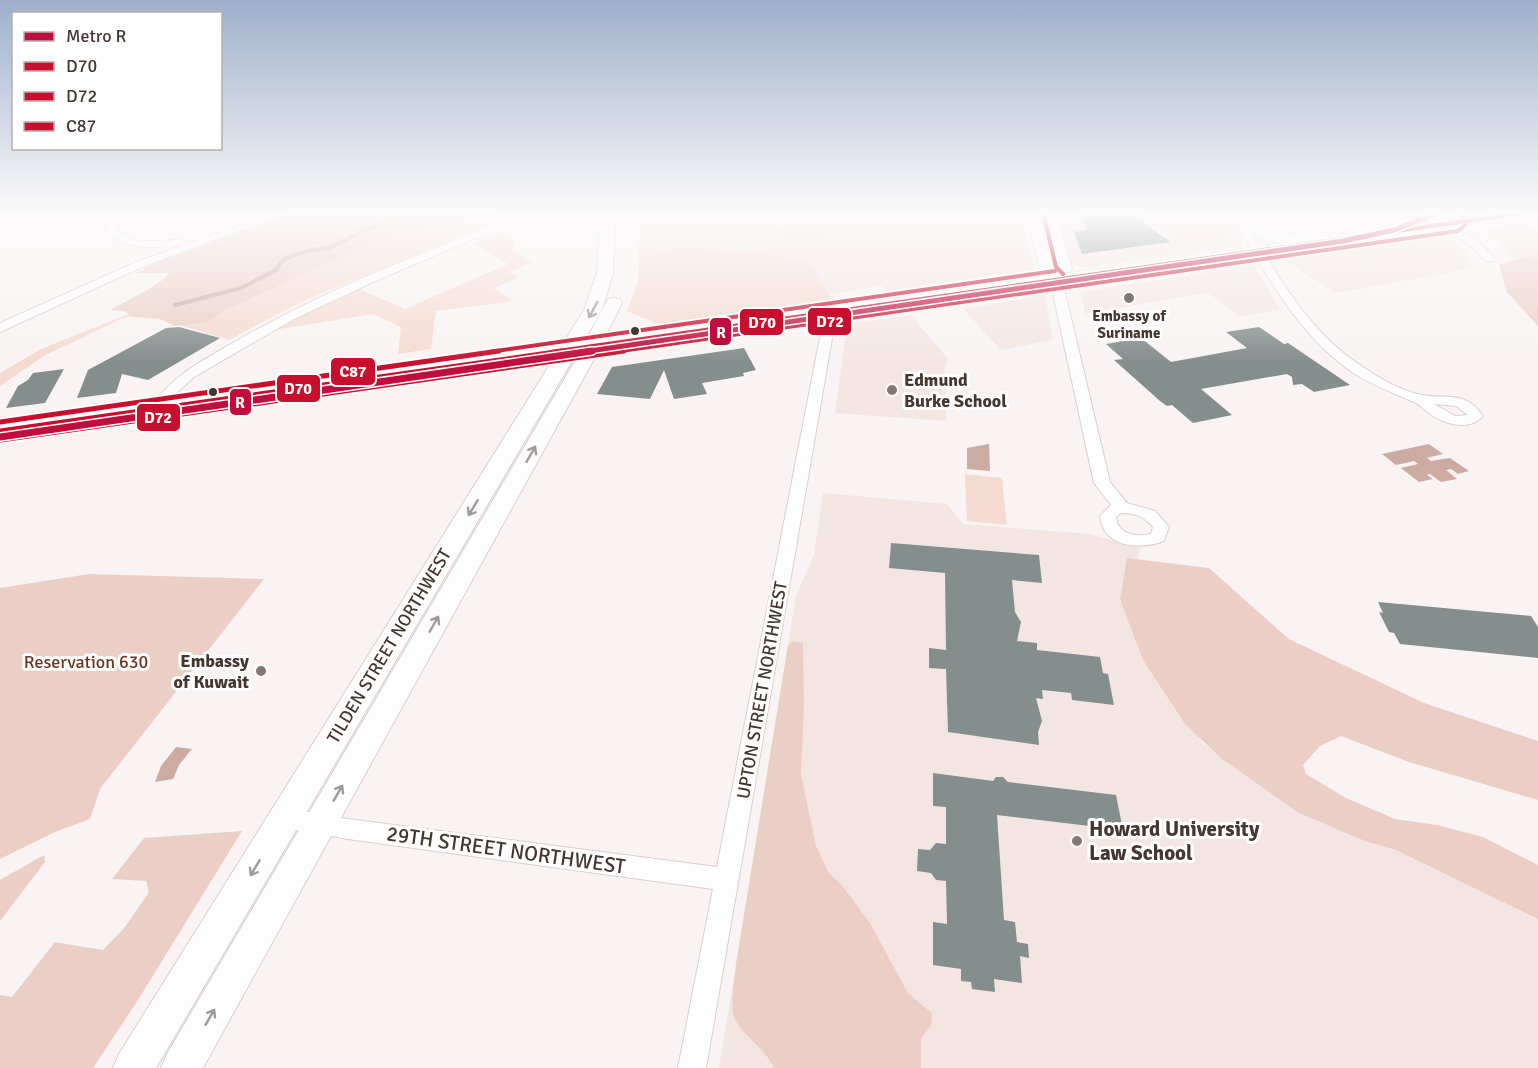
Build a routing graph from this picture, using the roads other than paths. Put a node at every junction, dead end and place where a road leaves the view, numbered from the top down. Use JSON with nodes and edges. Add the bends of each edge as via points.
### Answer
{"nodes":[{"id":1,"x":146,"y":263,"type":"edge"},
{"id":2,"x":410,"y":263,"type":"edge"},
{"id":3,"x":616,"y":263,"type":"edge"},
{"id":4,"x":1046,"y":263,"type":"edge"},
{"id":5,"x":1063,"y":263,"type":"edge"},
{"id":6,"x":1176,"y":263,"type":"edge"},
{"id":7,"x":1265,"y":263,"type":"edge"},
{"id":8,"x":1056,"y":280,"type":"junction"},
{"id":9,"x":620,"y":285,"type":"dead end"},
{"id":10,"x":823,"y":313,"type":"junction"},
{"id":11,"x":0,"y":328,"type":"edge"},
{"id":12,"x":580,"y":349,"type":"junction"},
{"id":13,"x":1421,"y":399,"type":"dead end"},
{"id":14,"x":157,"y":409,"type":"junction"},
{"id":15,"x":0,"y":431,"type":"edge"},
{"id":16,"x":1122,"y":508,"type":"dead end"},
{"id":17,"x":285,"y":818,"type":"junction"},
{"id":18,"x":320,"y":824,"type":"junction"},
{"id":19,"x":727,"y":880,"type":"junction"},
{"id":20,"x":133,"y":1068,"type":"edge"},
{"id":21,"x":181,"y":1068,"type":"edge"},
{"id":22,"x":693,"y":1068,"type":"edge"}],
"edges":[{"from":1,"to":11,"type":"street"},
{"from":2,"to":14,"type":"street","via":[[286,318],[231,349],[164,394]]},
{"from":3,"to":12,"type":"street","name":"TILDEN STREET NORTHWEST","one_way":true},
{"from":4,"to":8,"type":"street"},
{"from":5,"to":8,"type":"street","via":[[1064,268]]},
{"from":6,"to":8,"type":"main road"},
{"from":7,"to":13,"type":"street","via":[[1304,324],[1323,344],[1370,377]]},
{"from":8,"to":10,"type":"main road"},
{"from":8,"to":16,"type":"street","via":[[1102,483]]},
{"from":9,"to":12,"type":"street","name":"TILDEN STREET NORTHWEST","via":[[607,318]]},
{"from":10,"to":12,"type":"main road"},
{"from":10,"to":19,"type":"street","name":"UPTON STREET NORTHWEST","via":[[828,327]]},
{"from":12,"to":14,"type":"main road"},
{"from":12,"to":17,"type":"street","name":"TILDEN STREET NORTHWEST","one_way":true},
{"from":18,"to":12,"type":"street","name":"TILDEN STREET NORTHWEST","one_way":true},
{"from":14,"to":15,"type":"main road"},
{"from":17,"to":18,"type":"street","name":"29TH STREET NORTHWEST"},
{"from":17,"to":20,"type":"street","name":"TILDEN STREET NORTHWEST","one_way":true},
{"from":18,"to":19,"type":"street","name":"29TH STREET NORTHWEST"},
{"from":21,"to":18,"type":"street","name":"TILDEN STREET NORTHWEST","one_way":true},
{"from":19,"to":22,"type":"street","name":"UPTON STREET NORTHWEST"}]}
